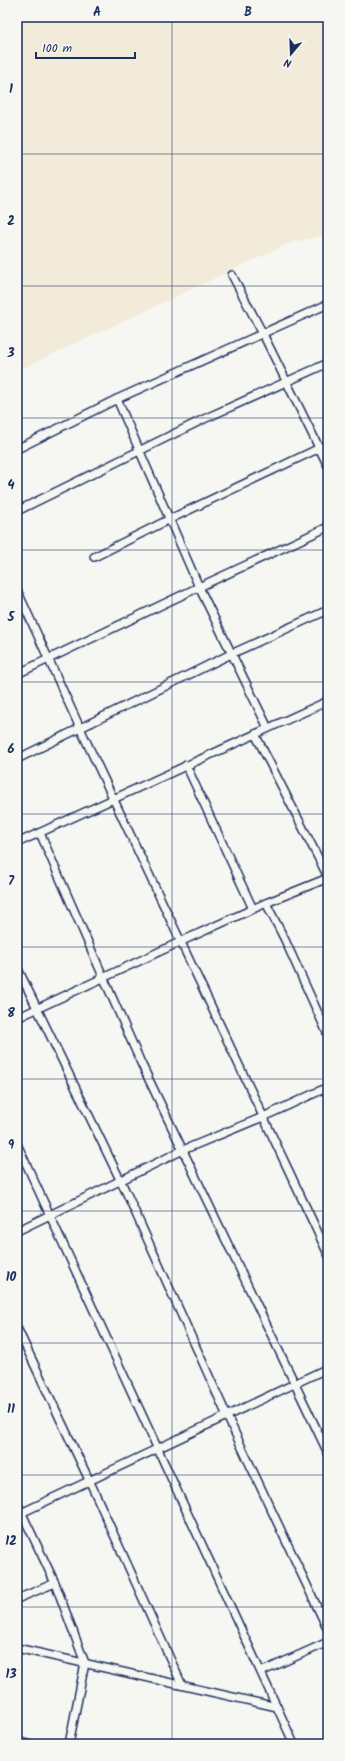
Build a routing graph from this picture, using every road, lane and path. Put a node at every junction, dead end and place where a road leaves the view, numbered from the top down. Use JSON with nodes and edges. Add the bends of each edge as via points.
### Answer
{"nodes":[{"id":1,"x":232,"y":275,"type":"dead end"},
{"id":2,"x":328,"y":304,"type":"edge"},
{"id":3,"x":263,"y":334,"type":"junction"},
{"id":4,"x":328,"y":363,"type":"edge"},
{"id":5,"x":287,"y":383,"type":"junction"},
{"id":6,"x":117,"y":399,"type":"junction"},
{"id":7,"x":328,"y":444,"type":"edge"},
{"id":8,"x":319,"y":448,"type":"junction"},
{"id":9,"x":17,"y":449,"type":"edge"},
{"id":10,"x":140,"y":451,"type":"junction"},
{"id":11,"x":328,"y":466,"type":"edge"},
{"id":12,"x":17,"y":511,"type":"edge"},
{"id":13,"x":170,"y":519,"type":"junction"},
{"id":14,"x":328,"y":527,"type":"edge"},
{"id":15,"x":94,"y":557,"type":"dead end"},
{"id":16,"x":199,"y":587,"type":"junction"},
{"id":17,"x":17,"y":590,"type":"edge"},
{"id":18,"x":328,"y":610,"type":"edge"},
{"id":19,"x":231,"y":654,"type":"junction"},
{"id":20,"x":49,"y":659,"type":"junction"},
{"id":21,"x":17,"y":674,"type":"edge"},
{"id":22,"x":328,"y":701,"type":"edge"},
{"id":23,"x":80,"y":728,"type":"junction"},
{"id":24,"x":268,"y":728,"type":"junction"},
{"id":25,"x":255,"y":734,"type":"junction"},
{"id":26,"x":17,"y":759,"type":"edge"},
{"id":27,"x":186,"y":765,"type":"junction"},
{"id":28,"x":114,"y":798,"type":"junction"},
{"id":29,"x":40,"y":833,"type":"junction"},
{"id":30,"x":17,"y":843,"type":"edge"},
{"id":31,"x":328,"y":877,"type":"edge"},
{"id":32,"x":266,"y":903,"type":"junction"},
{"id":33,"x":253,"y":909,"type":"junction"},
{"id":34,"x":182,"y":941,"type":"junction"},
{"id":35,"x":17,"y":967,"type":"edge"},
{"id":36,"x":104,"y":977,"type":"junction"},
{"id":37,"x":37,"y":1009,"type":"junction"},
{"id":38,"x":17,"y":1018,"type":"edge"},
{"id":39,"x":328,"y":1034,"type":"edge"},
{"id":40,"x":328,"y":1087,"type":"edge"},
{"id":41,"x":263,"y":1117,"type":"junction"},
{"id":42,"x":17,"y":1144,"type":"edge"},
{"id":43,"x":183,"y":1150,"type":"junction"},
{"id":44,"x":120,"y":1180,"type":"junction"},
{"id":45,"x":50,"y":1214,"type":"junction"},
{"id":46,"x":17,"y":1231,"type":"edge"},
{"id":47,"x":328,"y":1254,"type":"edge"},
{"id":48,"x":17,"y":1328,"type":"edge"},
{"id":49,"x":328,"y":1368,"type":"edge"},
{"id":50,"x":295,"y":1383,"type":"junction"},
{"id":51,"x":227,"y":1416,"type":"junction"},
{"id":52,"x":158,"y":1448,"type":"junction"},
{"id":53,"x":328,"y":1453,"type":"edge"},
{"id":54,"x":90,"y":1482,"type":"junction"},
{"id":55,"x":17,"y":1503,"type":"edge"},
{"id":56,"x":19,"y":1514,"type":"edge"},
{"id":57,"x":55,"y":1583,"type":"junction"},
{"id":58,"x":17,"y":1599,"type":"edge"},
{"id":59,"x":328,"y":1630,"type":"edge"},
{"id":60,"x":328,"y":1642,"type":"edge"},
{"id":61,"x":17,"y":1648,"type":"edge"},
{"id":62,"x":85,"y":1663,"type":"junction"},
{"id":63,"x":261,"y":1672,"type":"junction"},
{"id":64,"x":182,"y":1686,"type":"junction"},
{"id":65,"x":277,"y":1707,"type":"junction"},
{"id":66,"x":17,"y":1741,"type":"edge"},
{"id":67,"x":29,"y":1744,"type":"edge"},
{"id":68,"x":69,"y":1744,"type":"edge"},
{"id":69,"x":294,"y":1744,"type":"edge"}],
"edges":[{"from":1,"to":3,"type":"street"},
{"from":2,"to":3,"type":"street"},
{"from":3,"to":5,"type":"street"},
{"from":3,"to":6,"type":"street"},
{"from":4,"to":5,"type":"street"},
{"from":5,"to":8,"type":"street"},
{"from":5,"to":10,"type":"street","via":[[204,419]]},
{"from":6,"to":9,"type":"street"},
{"from":6,"to":10,"type":"street"},
{"from":7,"to":8,"type":"street"},
{"from":8,"to":11,"type":"street"},
{"from":8,"to":13,"type":"street"},
{"from":10,"to":12,"type":"street"},
{"from":10,"to":13,"type":"street"},
{"from":13,"to":15,"type":"street"},
{"from":13,"to":16,"type":"street"},
{"from":14,"to":16,"type":"street"},
{"from":16,"to":19,"type":"street"},
{"from":16,"to":20,"type":"street"},
{"from":17,"to":20,"type":"street"},
{"from":18,"to":19,"type":"street"},
{"from":19,"to":23,"type":"street"},
{"from":19,"to":24,"type":"street"},
{"from":20,"to":21,"type":"street"},
{"from":20,"to":23,"type":"street"},
{"from":22,"to":24,"type":"street"},
{"from":23,"to":26,"type":"street"},
{"from":23,"to":28,"type":"street"},
{"from":24,"to":25,"type":"street"},
{"from":25,"to":27,"type":"street"},
{"from":25,"to":31,"type":"street"},
{"from":27,"to":28,"type":"street"},
{"from":27,"to":33,"type":"street"},
{"from":28,"to":29,"type":"street"},
{"from":28,"to":34,"type":"street"},
{"from":29,"to":30,"type":"street"},
{"from":29,"to":36,"type":"street"},
{"from":31,"to":32,"type":"street"},
{"from":32,"to":33,"type":"street"},
{"from":32,"to":39,"type":"street"},
{"from":33,"to":34,"type":"street"},
{"from":34,"to":36,"type":"street"},
{"from":34,"to":41,"type":"street"},
{"from":35,"to":37,"type":"street"},
{"from":36,"to":37,"type":"street"},
{"from":36,"to":43,"type":"street","via":[[141,1064]]},
{"from":37,"to":38,"type":"street"},
{"from":37,"to":44,"type":"street"},
{"from":40,"to":41,"type":"street"},
{"from":41,"to":43,"type":"street"},
{"from":41,"to":47,"type":"street"},
{"from":42,"to":45,"type":"street"},
{"from":43,"to":44,"type":"street"},
{"from":43,"to":50,"type":"street"},
{"from":44,"to":45,"type":"street"},
{"from":44,"to":51,"type":"street"},
{"from":45,"to":46,"type":"street"},
{"from":45,"to":52,"type":"street"},
{"from":48,"to":54,"type":"street"},
{"from":49,"to":50,"type":"street"},
{"from":50,"to":51,"type":"street"},
{"from":50,"to":53,"type":"street"},
{"from":51,"to":52,"type":"street"},
{"from":51,"to":59,"type":"street"},
{"from":52,"to":54,"type":"street"},
{"from":52,"to":63,"type":"street"},
{"from":54,"to":56,"type":"street"},
{"from":54,"to":64,"type":"street"},
{"from":55,"to":56,"type":"street"},
{"from":56,"to":57,"type":"street"},
{"from":57,"to":58,"type":"street"},
{"from":57,"to":62,"type":"street"},
{"from":60,"to":63,"type":"street"},
{"from":61,"to":62,"type":"street"},
{"from":62,"to":64,"type":"street"},
{"from":62,"to":68,"type":"street"},
{"from":63,"to":65,"type":"street"},
{"from":64,"to":65,"type":"street"},
{"from":65,"to":69,"type":"street"},
{"from":66,"to":67,"type":"street"}]}
